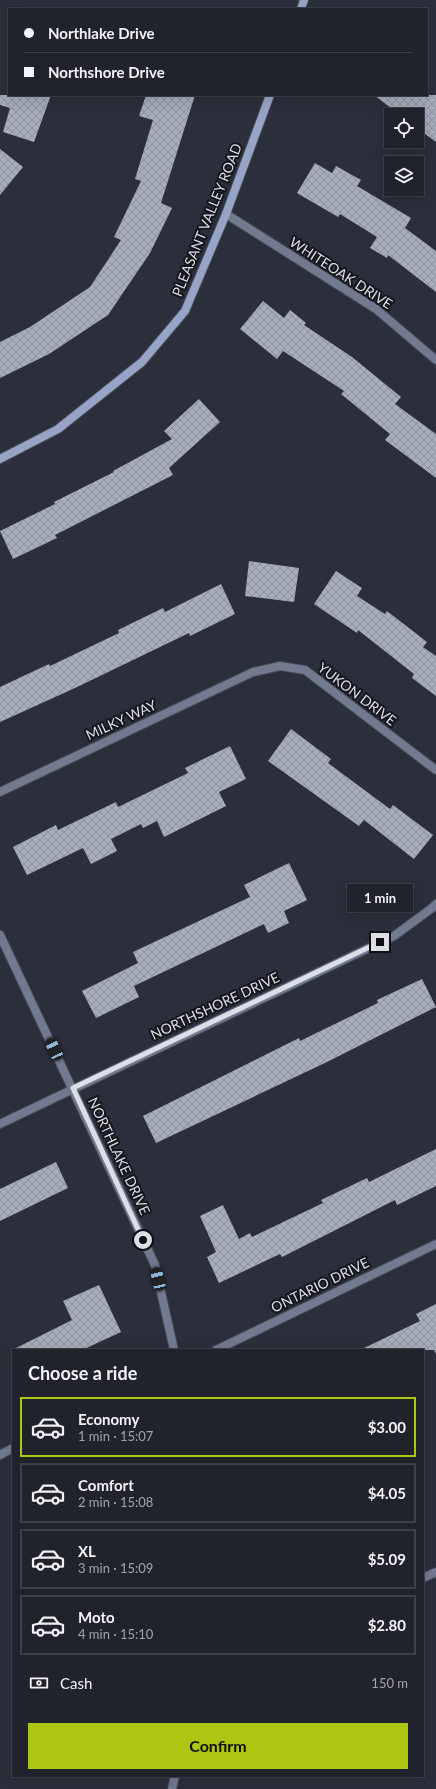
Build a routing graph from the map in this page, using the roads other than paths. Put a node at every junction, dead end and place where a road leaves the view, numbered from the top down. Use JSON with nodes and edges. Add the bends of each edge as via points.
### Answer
{"nodes":[{"id":1,"x":270,"y":96,"type":"edge"},
{"id":2,"x":226,"y":214,"type":"junction"},
{"id":3,"x":436,"y":360,"type":"edge"},
{"id":4,"x":0,"y":459,"type":"edge"},
{"id":5,"x":253,"y":672,"type":"joint"},
{"id":6,"x":436,"y":770,"type":"edge"},
{"id":7,"x":0,"y":792,"type":"edge"},
{"id":8,"x":436,"y":904,"type":"edge"},
{"id":9,"x":0,"y":935,"type":"edge"},
{"id":10,"x":73,"y":1088,"type":"junction"},
{"id":11,"x":0,"y":1124,"type":"edge"},
{"id":12,"x":436,"y":1244,"type":"edge"},
{"id":13,"x":174,"y":1349,"type":"edge"},
{"id":14,"x":218,"y":1349,"type":"edge"},
{"id":15,"x":12,"y":1449,"type":"edge"},
{"id":16,"x":0,"y":1455,"type":"edge"},
{"id":17,"x":436,"y":1572,"type":"edge"},
{"id":18,"x":424,"y":1578,"type":"edge"},
{"id":19,"x":175,"y":1777,"type":"edge"},
{"id":20,"x":172,"y":1789,"type":"edge"}],
"edges":[{"from":1,"to":2,"type":"street","name":"PLEASANT VALLEY ROAD"},
{"from":2,"to":3,"type":"street","name":"WHITEOAK DRIVE","via":[[376,309]]},
{"from":2,"to":4,"type":"street","name":"PLEASANT VALLEY ROAD","via":[[185,311],[142,362],[58,429]]},
{"from":5,"to":6,"type":"street","name":"YUKON DRIVE","via":[[280,666],[306,670]]},
{"from":5,"to":7,"type":"street","name":"MILKY WAY"},
{"from":8,"to":10,"type":"street","name":"NORTHSHORE DRIVE","via":[[394,936]]},
{"from":9,"to":10,"type":"street","name":"NORTHLAKE DRIVE"},
{"from":10,"to":11,"type":"street","name":"NORTHSHORE DRIVE"},
{"from":10,"to":13,"type":"street","name":"NORTHLAKE DRIVE","via":[[155,1265]]},
{"from":12,"to":14,"type":"street","name":"ONTARIO DRIVE"},
{"from":15,"to":16,"type":"street"},
{"from":17,"to":18,"type":"street"},
{"from":19,"to":20,"type":"street"}]}
